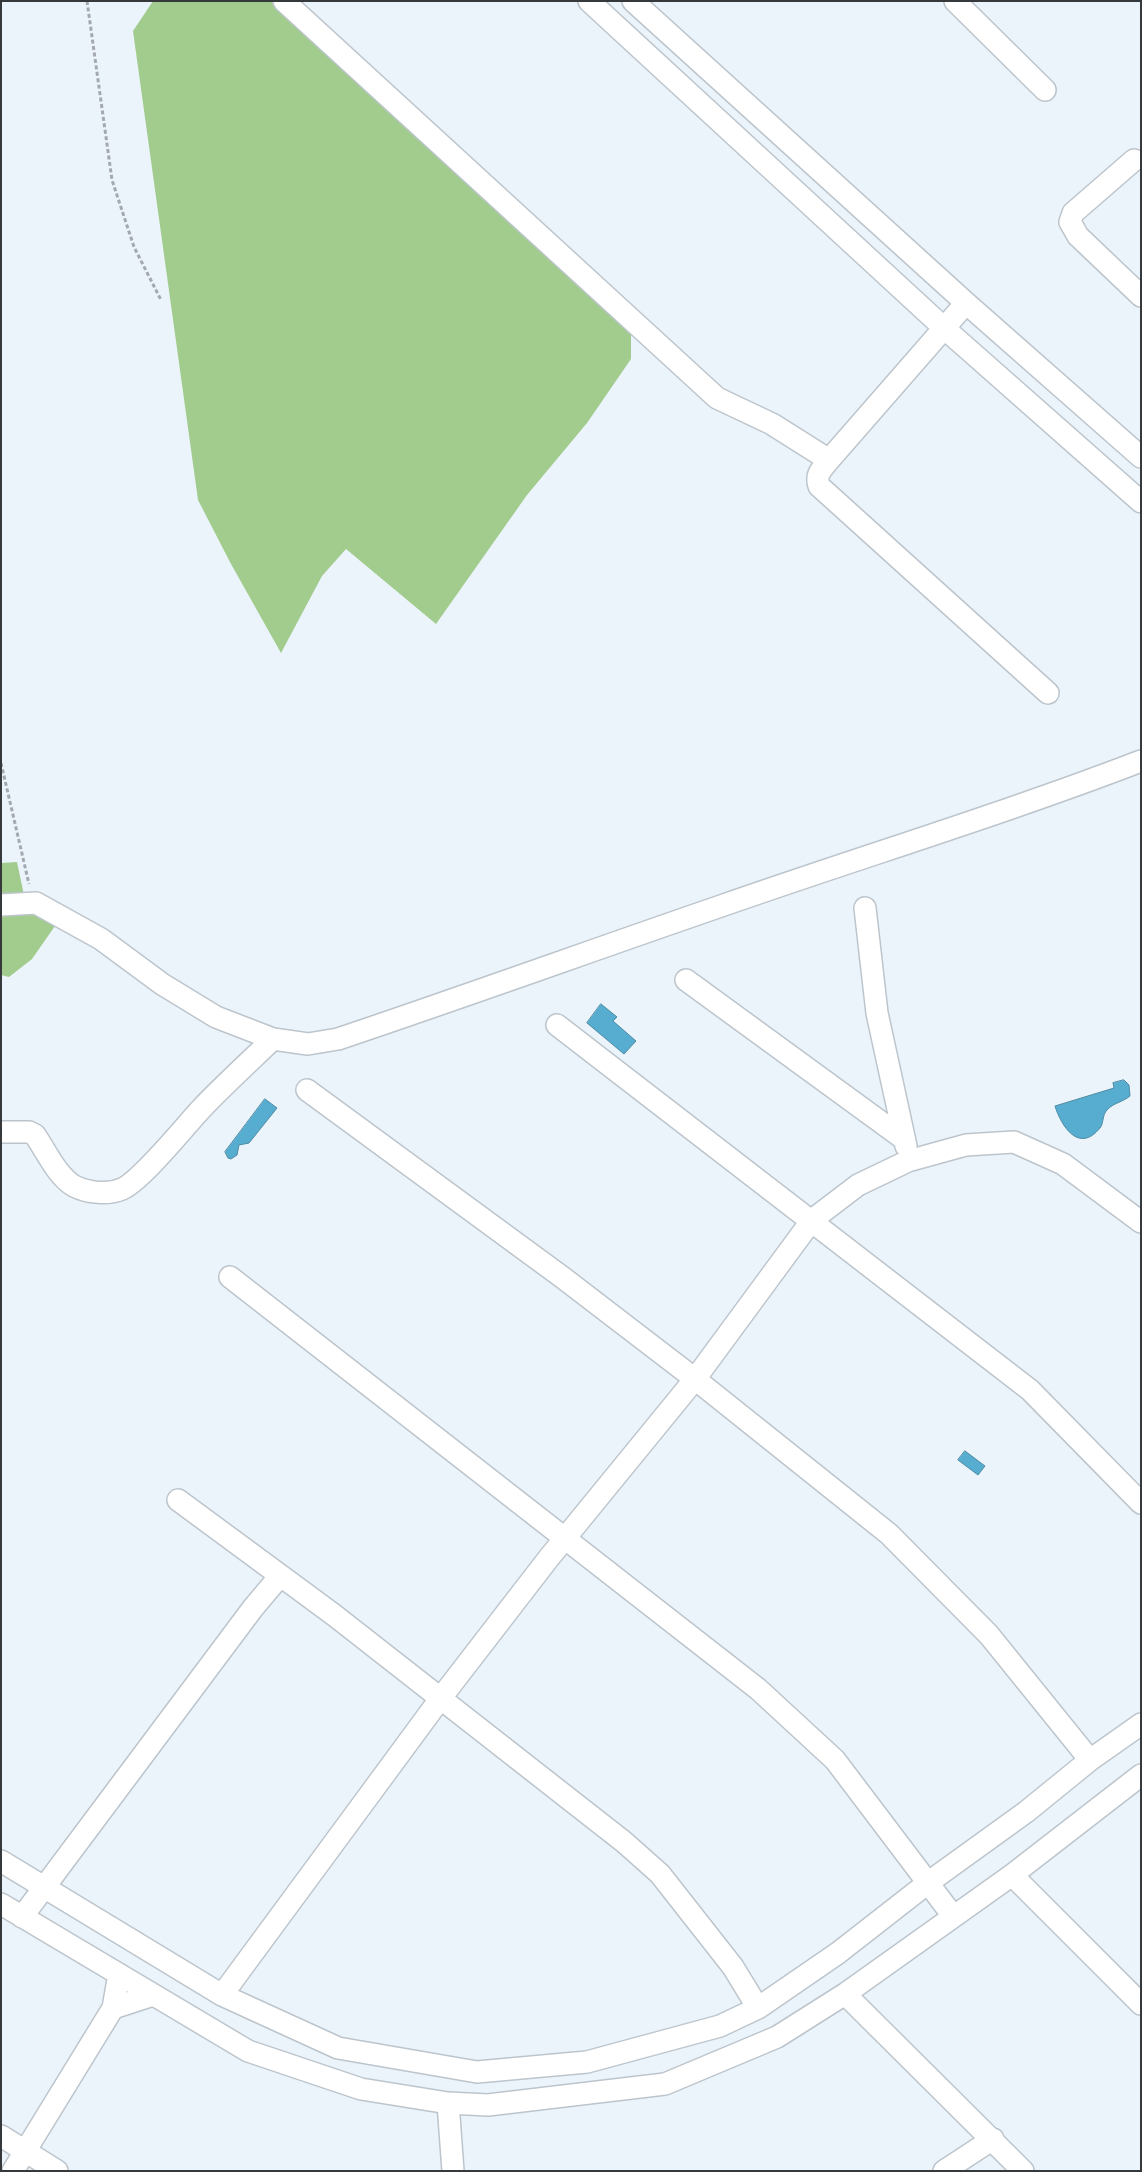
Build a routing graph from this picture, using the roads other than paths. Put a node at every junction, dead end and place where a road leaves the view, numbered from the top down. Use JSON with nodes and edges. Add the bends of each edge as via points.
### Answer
{"nodes":[{"id":1,"x":284,"y":1,"type":"edge"},
{"id":2,"x":589,"y":1,"type":"edge"},
{"id":3,"x":634,"y":1,"type":"edge"},
{"id":4,"x":955,"y":1,"type":"edge"},
{"id":5,"x":689,"y":51,"type":"junction"},
{"id":6,"x":668,"y":74,"type":"junction"},
{"id":7,"x":1045,"y":90,"type":"dead end"},
{"id":8,"x":1134,"y":160,"type":"dead end"},
{"id":9,"x":867,"y":213,"type":"junction"},
{"id":10,"x":844,"y":236,"type":"junction"},
{"id":11,"x":1141,"y":296,"type":"edge"},
{"id":12,"x":966,"y":303,"type":"junction"},
{"id":13,"x":944,"y":328,"type":"junction"},
{"id":14,"x":1141,"y":457,"type":"edge"},
{"id":15,"x":829,"y":460,"type":"junction"},
{"id":16,"x":1141,"y":502,"type":"edge"},
{"id":17,"x":1048,"y":693,"type":"dead end"},
{"id":18,"x":1141,"y":761,"type":"edge"},
{"id":19,"x":1,"y":904,"type":"edge"},
{"id":20,"x":865,"y":908,"type":"dead end"},
{"id":21,"x":686,"y":980,"type":"dead end"},
{"id":22,"x":557,"y":1025,"type":"dead end"},
{"id":23,"x":273,"y":1039,"type":"junction"},
{"id":24,"x":307,"y":1090,"type":"dead end"},
{"id":25,"x":1,"y":1132,"type":"edge"},
{"id":26,"x":904,"y":1139,"type":"junction"},
{"id":27,"x":908,"y":1161,"type":"junction"},
{"id":28,"x":812,"y":1220,"type":"junction"},
{"id":29,"x":1141,"y":1222,"type":"edge"},
{"id":30,"x":230,"y":1277,"type":"dead end"},
{"id":31,"x":695,"y":1379,"type":"junction"},
{"id":32,"x":178,"y":1500,"type":"dead end"},
{"id":33,"x":1141,"y":1502,"type":"edge"},
{"id":34,"x":566,"y":1538,"type":"junction"},
{"id":35,"x":280,"y":1576,"type":"junction"},
{"id":36,"x":440,"y":1699,"type":"junction"},
{"id":37,"x":1141,"y":1724,"type":"edge"},
{"id":38,"x":1090,"y":1760,"type":"junction"},
{"id":39,"x":1141,"y":1775,"type":"edge"},
{"id":40,"x":1,"y":1861,"type":"edge"},
{"id":41,"x":1012,"y":1875,"type":"junction"},
{"id":42,"x":929,"y":1882,"type":"junction"},
{"id":43,"x":44,"y":1885,"type":"junction"},
{"id":44,"x":1,"y":1904,"type":"edge"},
{"id":45,"x":22,"y":1916,"type":"junction"},
{"id":46,"x":953,"y":1916,"type":"junction"},
{"id":47,"x":118,"y":1974,"type":"junction"},
{"id":48,"x":845,"y":1994,"type":"junction"},
{"id":49,"x":153,"y":1995,"type":"junction"},
{"id":50,"x":222,"y":1995,"type":"junction"},
{"id":51,"x":1141,"y":2004,"type":"edge"},
{"id":52,"x":112,"y":2008,"type":"junction"},
{"id":53,"x":758,"y":2008,"type":"junction"},
{"id":54,"x":448,"y":2103,"type":"junction"},
{"id":55,"x":1,"y":2136,"type":"edge"},
{"id":56,"x":993,"y":2139,"type":"junction"},
{"id":57,"x":25,"y":2149,"type":"junction"},
{"id":58,"x":12,"y":2171,"type":"edge"},
{"id":59,"x":57,"y":2171,"type":"edge"},
{"id":60,"x":453,"y":2171,"type":"edge"},
{"id":61,"x":944,"y":2171,"type":"edge"},
{"id":62,"x":1023,"y":2171,"type":"edge"}],
"edges":[{"from":1,"to":15,"type":"street","via":[[717,398],[772,424]]},
{"from":2,"to":6,"type":"street"},
{"from":3,"to":5,"type":"street"},
{"from":4,"to":7,"type":"street"},
{"from":5,"to":6,"type":"street"},
{"from":5,"to":9,"type":"street"},
{"from":6,"to":10,"type":"street"},
{"from":8,"to":11,"type":"street","via":[[1073,214],[1070,222],[1078,236]]},
{"from":9,"to":10,"type":"street"},
{"from":9,"to":12,"type":"street"},
{"from":10,"to":13,"type":"street"},
{"from":12,"to":13,"type":"street"},
{"from":12,"to":14,"type":"street"},
{"from":13,"to":15,"type":"street"},
{"from":13,"to":16,"type":"street"},
{"from":15,"to":17,"type":"street","via":[[817,474],[818,486]]},
{"from":18,"to":23,"type":"street","via":[[1071,788],[338,1039],[308,1044]]},
{"from":19,"to":23,"type":"street","via":[[36,903],[101,939],[162,984],[216,1017]]},
{"from":20,"to":26,"type":"street","via":[[877,1012]]},
{"from":21,"to":26,"type":"street"},
{"from":22,"to":28,"type":"street"},
{"from":23,"to":25,"type":"street","via":[[123,1189],[105,1192],[73,1185],[62,1176],[35,1135]]},
{"from":24,"to":31,"type":"street"},
{"from":26,"to":27,"type":"street"},
{"from":27,"to":28,"type":"street","via":[[858,1185]]},
{"from":27,"to":29,"type":"street","via":[[966,1144],[1014,1142],[1063,1164]]},
{"from":28,"to":31,"type":"street"},
{"from":28,"to":33,"type":"street","via":[[1030,1390]]},
{"from":30,"to":34,"type":"street"},
{"from":31,"to":34,"type":"street"},
{"from":31,"to":38,"type":"street","via":[[889,1534],[989,1635]]},
{"from":32,"to":35,"type":"street"},
{"from":34,"to":36,"type":"street"},
{"from":34,"to":42,"type":"street","via":[[758,1689],[835,1760]]},
{"from":35,"to":36,"type":"street"},
{"from":35,"to":43,"type":"street"},
{"from":36,"to":50,"type":"street"},
{"from":36,"to":53,"type":"street","via":[[624,1842],[660,1874],[733,1967]]},
{"from":37,"to":38,"type":"street"},
{"from":38,"to":42,"type":"street","via":[[1026,1812]]},
{"from":39,"to":41,"type":"street"},
{"from":40,"to":43,"type":"street"},
{"from":41,"to":46,"type":"street"},
{"from":41,"to":51,"type":"street"},
{"from":42,"to":46,"type":"street"},
{"from":42,"to":53,"type":"street","via":[[838,1953]]},
{"from":43,"to":45,"type":"street"},
{"from":43,"to":50,"type":"street"},
{"from":44,"to":45,"type":"street"},
{"from":45,"to":47,"type":"street"},
{"from":46,"to":48,"type":"street"},
{"from":47,"to":49,"type":"street"},
{"from":47,"to":52,"type":"street"},
{"from":48,"to":54,"type":"street","via":[[777,2036],[665,2084],[488,2105]]},
{"from":48,"to":56,"type":"street"},
{"from":49,"to":52,"type":"street"},
{"from":49,"to":54,"type":"street","via":[[248,2051],[361,2089]]},
{"from":50,"to":53,"type":"street","via":[[338,2048],[477,2072],[587,2062],[720,2026]]},
{"from":52,"to":57,"type":"street"},
{"from":54,"to":60,"type":"street"},
{"from":55,"to":57,"type":"street"},
{"from":56,"to":61,"type":"street"},
{"from":56,"to":62,"type":"street"},
{"from":57,"to":58,"type":"street"},
{"from":57,"to":59,"type":"street"}]}
